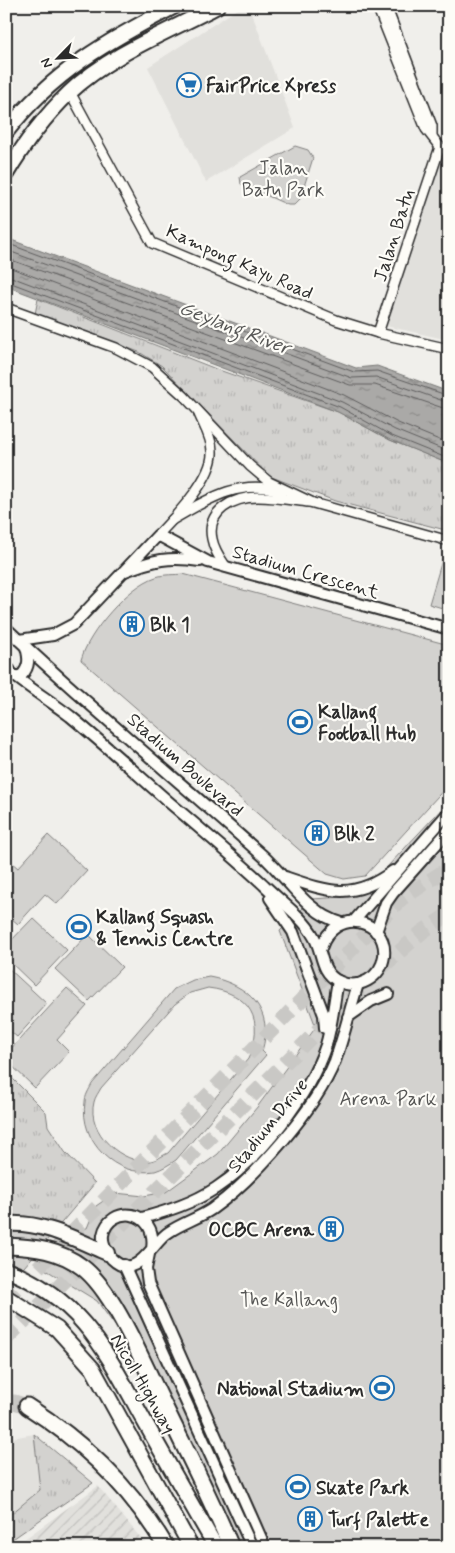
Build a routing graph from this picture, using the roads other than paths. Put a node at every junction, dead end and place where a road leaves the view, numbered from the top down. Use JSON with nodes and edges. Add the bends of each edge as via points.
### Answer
{"nodes":[{"id":1,"x":217,"y":6,"type":"edge"},
{"id":2,"x":377,"y":6,"type":"edge"},
{"id":3,"x":386,"y":6,"type":"edge"},
{"id":4,"x":169,"y":8,"type":"edge"},
{"id":5,"x":70,"y":92,"type":"junction"},
{"id":6,"x":6,"y":132,"type":"edge"},
{"id":7,"x":432,"y":136,"type":"junction"},
{"id":8,"x":445,"y":149,"type":"edge"},
{"id":9,"x":6,"y":174,"type":"edge"},
{"id":10,"x":6,"y":308,"type":"edge"},
{"id":11,"x":378,"y":333,"type":"junction"},
{"id":12,"x":449,"y":349,"type":"edge"},
{"id":13,"x":196,"y":407,"type":"junction"},
{"id":14,"x":311,"y":502,"type":"junction"},
{"id":15,"x":172,"y":520,"type":"junction"},
{"id":16,"x":158,"y":535,"type":"junction"},
{"id":17,"x":449,"y":541,"type":"edge"},
{"id":18,"x":208,"y":562,"type":"junction"},
{"id":19,"x":226,"y":567,"type":"junction"},
{"id":20,"x":121,"y":572,"type":"junction"},
{"id":21,"x":6,"y":628,"type":"edge"},
{"id":22,"x":449,"y":629,"type":"edge"},
{"id":23,"x":22,"y":643,"type":"junction"},
{"id":24,"x":9,"y":671,"type":"edge"},
{"id":25,"x":449,"y":812,"type":"edge"},
{"id":26,"x":449,"y":830,"type":"edge"},
{"id":27,"x":412,"y":856,"type":"junction"},
{"id":28,"x":250,"y":872,"type":"junction"},
{"id":29,"x":284,"y":876,"type":"junction"},
{"id":30,"x":354,"y":921,"type":"junction"},
{"id":31,"x":342,"y":923,"type":"junction"},
{"id":32,"x":376,"y":932,"type":"junction"},
{"id":33,"x":321,"y":948,"type":"junction"},
{"id":34,"x":338,"y":981,"type":"junction"},
{"id":35,"x":358,"y":984,"type":"junction"},
{"id":36,"x":388,"y":994,"type":"dead end"},
{"id":37,"x":348,"y":1017,"type":"junction"},
{"id":38,"x":326,"y":1045,"type":"junction"},
{"id":39,"x":142,"y":1218,"type":"junction"},
{"id":40,"x":6,"y":1224,"type":"edge"},
{"id":41,"x":7,"y":1246,"type":"edge"},
{"id":42,"x":150,"y":1252,"type":"junction"},
{"id":43,"x":107,"y":1254,"type":"junction"},
{"id":44,"x":6,"y":1262,"type":"edge"},
{"id":45,"x":124,"y":1265,"type":"junction"},
{"id":46,"x":6,"y":1270,"type":"edge"},
{"id":47,"x":6,"y":1297,"type":"edge"},
{"id":48,"x":82,"y":1320,"type":"junction"},
{"id":49,"x":28,"y":1406,"type":"tunnel mouth"},
{"id":50,"x":166,"y":1547,"type":"edge"},
{"id":51,"x":191,"y":1547,"type":"edge"},
{"id":52,"x":216,"y":1547,"type":"edge"},
{"id":53,"x":231,"y":1547,"type":"edge"},
{"id":54,"x":252,"y":1547,"type":"edge"},
{"id":55,"x":265,"y":1547,"type":"edge"}],
"edges":[{"from":1,"to":5,"type":"main road","via":[[127,53]]},
{"from":2,"to":7,"type":"street","via":[[426,129]]},
{"from":3,"to":7,"type":"street","via":[[432,126]]},
{"from":4,"to":6,"type":"main road","via":[[94,51],[58,76]]},
{"from":5,"to":9,"type":"main road","via":[[25,144]]},
{"from":5,"to":11,"type":"street","name":"Kampong Kayu Road","via":[[152,243],[328,317]]},
{"from":7,"to":8,"type":"street"},
{"from":8,"to":11,"type":"street","name":"Jalan Batu"},
{"from":10,"to":13,"type":"street","via":[[116,348],[152,367]]},
{"from":11,"to":12,"type":"street","name":"Kampong Kayu Road"},
{"from":13,"to":14,"type":"street","via":[[269,482]]},
{"from":13,"to":15,"type":"street","via":[[210,438],[212,460],[203,479]]},
{"from":14,"to":15,"type":"street","via":[[277,490],[237,489],[210,498]]},
{"from":14,"to":17,"type":"street"},
{"from":14,"to":19,"type":"street","via":[[257,497],[222,507],[215,514],[211,538]]},
{"from":15,"to":16,"type":"street"},
{"from":16,"to":18,"type":"street","name":"Stadium Crescent"},
{"from":16,"to":20,"type":"street"},
{"from":18,"to":19,"type":"street","name":"Stadium Crescent"},
{"from":18,"to":20,"type":"street","via":[[167,558]]},
{"from":19,"to":22,"type":"street","name":"Stadium Crescent"},
{"from":20,"to":23,"type":"street","via":[[74,624],[53,635]]},
{"from":21,"to":23,"type":"street","name":"Stadium Boulevard"},
{"from":23,"to":24,"type":"street","via":[[28,660],[27,668],[22,675]]},
{"from":23,"to":29,"type":"street","name":"Stadium Boulevard"},
{"from":24,"to":28,"type":"street","via":[[69,716]]},
{"from":25,"to":27,"type":"street"},
{"from":26,"to":32,"type":"street","via":[[393,893]]},
{"from":27,"to":29,"type":"street","via":[[378,882],[348,892],[321,889]]},
{"from":27,"to":30,"type":"street"},
{"from":28,"to":33,"type":"street","via":[[310,929]]},
{"from":28,"to":38,"type":"street","via":[[294,932],[324,1015]]},
{"from":29,"to":31,"type":"street","name":"Stadium Boulevard","via":[[316,911]]},
{"from":30,"to":31,"type":"street"},
{"from":30,"to":32,"type":"street","via":[[366,924]]},
{"from":31,"to":33,"type":"street","via":[[332,928]]},
{"from":32,"to":35,"type":"street","via":[[383,946],[383,962],[375,975]]},
{"from":33,"to":34,"type":"street","via":[[326,971]]},
{"from":34,"to":35,"type":"street"},
{"from":34,"to":38,"type":"street","name":"Stadium Drive"},
{"from":35,"to":37,"type":"street","name":"Stadium Drive"},
{"from":36,"to":37,"type":"street","via":[[370,1001]]},
{"from":37,"to":42,"type":"street","name":"Stadium Drive","via":[[328,1074],[272,1152],[226,1199],[168,1232]]},
{"from":38,"to":39,"type":"street","name":"Stadium Drive","via":[[293,1107],[240,1170],[190,1203]]},
{"from":39,"to":42,"type":"street","via":[[150,1227],[153,1238]]},
{"from":39,"to":43,"type":"street","name":"Stadium Drive","via":[[123,1215],[107,1226],[103,1244]]},
{"from":40,"to":43,"type":"main road","via":[[30,1224],[52,1229]]},
{"from":41,"to":53,"type":"highway","via":[[47,1250],[63,1256],[83,1268],[111,1300],[209,1494]]},
{"from":42,"to":45,"type":"street","name":"Stadium Drive","via":[[134,1264]]},
{"from":42,"to":55,"type":"street","via":[[146,1270],[148,1283]]},
{"from":43,"to":45,"type":"street"},
{"from":44,"to":48,"type":"main road","via":[[52,1286],[72,1303]]},
{"from":45,"to":54,"type":"street"},
{"from":46,"to":48,"type":"main road","name":"Nicoll Highway","via":[[45,1289]]},
{"from":47,"to":51,"type":"main road","name":"Nicoll Highway","via":[[57,1329],[93,1369]]},
{"from":48,"to":52,"type":"main road","name":"Nicoll Highway","via":[[99,1340]]},
{"from":49,"to":50,"type":"highway","via":[[60,1427],[90,1453],[124,1488]]}]}
